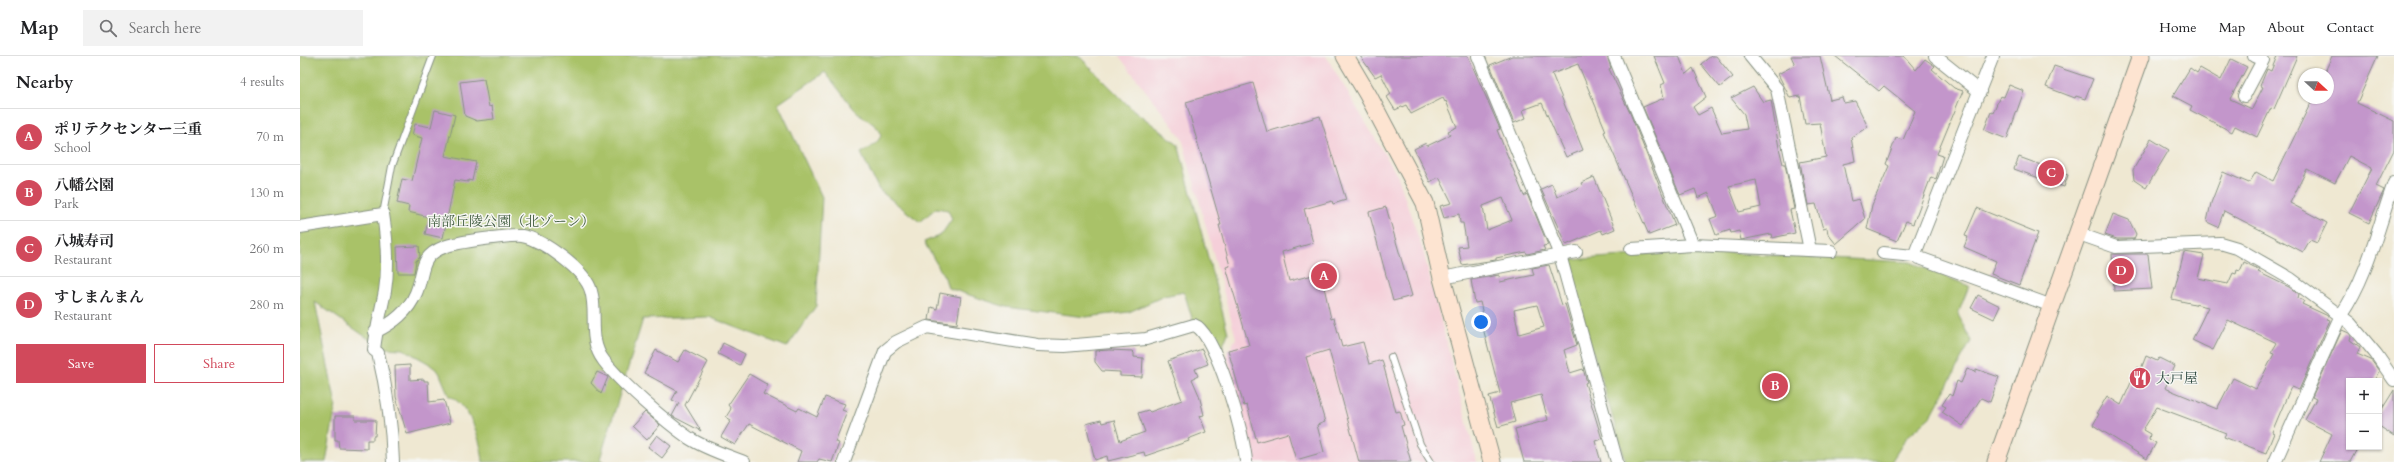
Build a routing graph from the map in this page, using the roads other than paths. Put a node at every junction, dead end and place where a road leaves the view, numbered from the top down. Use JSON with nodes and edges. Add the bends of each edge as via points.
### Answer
{"nodes":[{"id":1,"x":433,"y":56,"type":"edge"},
{"id":2,"x":1345,"y":56,"type":"edge"},
{"id":3,"x":1478,"y":56,"type":"edge"},
{"id":4,"x":1614,"y":56,"type":"edge"},
{"id":5,"x":1750,"y":56,"type":"edge"},
{"id":6,"x":1935,"y":56,"type":"edge"},
{"id":7,"x":1993,"y":56,"type":"edge"},
{"id":8,"x":2141,"y":56,"type":"edge"},
{"id":9,"x":2254,"y":56,"type":"edge"},
{"id":10,"x":1980,"y":92,"type":"junction"},
{"id":11,"x":2244,"y":96,"type":"dead end"},
{"id":12,"x":2394,"y":183,"type":"edge"},
{"id":13,"x":383,"y":214,"type":"junction"},
{"id":14,"x":300,"y":227,"type":"edge"},
{"id":15,"x":2079,"y":234,"type":"junction"},
{"id":16,"x":1693,"y":245,"type":"junction"},
{"id":17,"x":1631,"y":249,"type":"dead end"},
{"id":18,"x":1810,"y":250,"type":"junction"},
{"id":19,"x":1831,"y":251,"type":"dead end"},
{"id":20,"x":1576,"y":252,"type":"dead end"},
{"id":21,"x":1883,"y":253,"type":"dead end"},
{"id":22,"x":1560,"y":255,"type":"junction"},
{"id":23,"x":1914,"y":256,"type":"junction"},
{"id":24,"x":1442,"y":278,"type":"junction"},
{"id":25,"x":2052,"y":306,"type":"junction"},
{"id":26,"x":2341,"y":315,"type":"junction"},
{"id":27,"x":375,"y":332,"type":"junction"},
{"id":28,"x":1391,"y":357,"type":"dead end"},
{"id":29,"x":2394,"y":380,"type":"edge"},
{"id":30,"x":393,"y":462,"type":"edge"},
{"id":31,"x":744,"y":462,"type":"edge"},
{"id":32,"x":844,"y":462,"type":"edge"},
{"id":33,"x":1246,"y":462,"type":"edge"},
{"id":34,"x":1431,"y":462,"type":"edge"},
{"id":35,"x":1492,"y":462,"type":"edge"},
{"id":36,"x":1617,"y":462,"type":"edge"},
{"id":37,"x":1996,"y":462,"type":"edge"},
{"id":38,"x":2275,"y":462,"type":"edge"}],
"edges":[{"from":1,"to":13,"type":"lane","via":[[392,166]]},
{"from":2,"to":24,"type":"street","via":[[1425,203]]},
{"from":3,"to":22,"type":"street"},
{"from":4,"to":16,"type":"street"},
{"from":5,"to":18,"type":"street","via":[[1777,89]]},
{"from":6,"to":10,"type":"street"},
{"from":7,"to":10,"type":"street"},
{"from":8,"to":15,"type":"street"},
{"from":9,"to":11,"type":"street","via":[[2263,60]]},
{"from":10,"to":23,"type":"street"},
{"from":12,"to":26,"type":"street","via":[[2374,244],[2350,302]]},
{"from":13,"to":14,"type":"street"},
{"from":13,"to":27,"type":"street","via":[[388,252],[385,291]]},
{"from":15,"to":25,"type":"street"},
{"from":15,"to":26,"type":"street","via":[[2116,247],[2220,242],[2237,248],[2291,279]]},
{"from":16,"to":17,"type":"street"},
{"from":16,"to":18,"type":"street"},
{"from":18,"to":19,"type":"street"},
{"from":20,"to":22,"type":"street"},
{"from":21,"to":23,"type":"street"},
{"from":22,"to":24,"type":"street"},
{"from":22,"to":36,"type":"street"},
{"from":23,"to":25,"type":"street"},
{"from":24,"to":35,"type":"street"},
{"from":25,"to":37,"type":"street"},
{"from":26,"to":29,"type":"street","via":[[2361,334]]},
{"from":26,"to":38,"type":"street"},
{"from":27,"to":30,"type":"street","via":[[374,350],[378,353],[391,419]]},
{"from":27,"to":31,"type":"street","via":[[391,324],[406,310],[416,293],[426,258],[432,253],[460,243],[522,236],[536,242],[581,273],[591,290],[594,338],[604,360],[659,414],[688,438]]},
{"from":28,"to":34,"type":"lane","via":[[1420,444]]},
{"from":32,"to":33,"type":"street","via":[[885,351],[896,342],[927,327],[1037,345],[1064,346],[1146,339],[1194,325],[1205,333],[1231,395]]}]}
